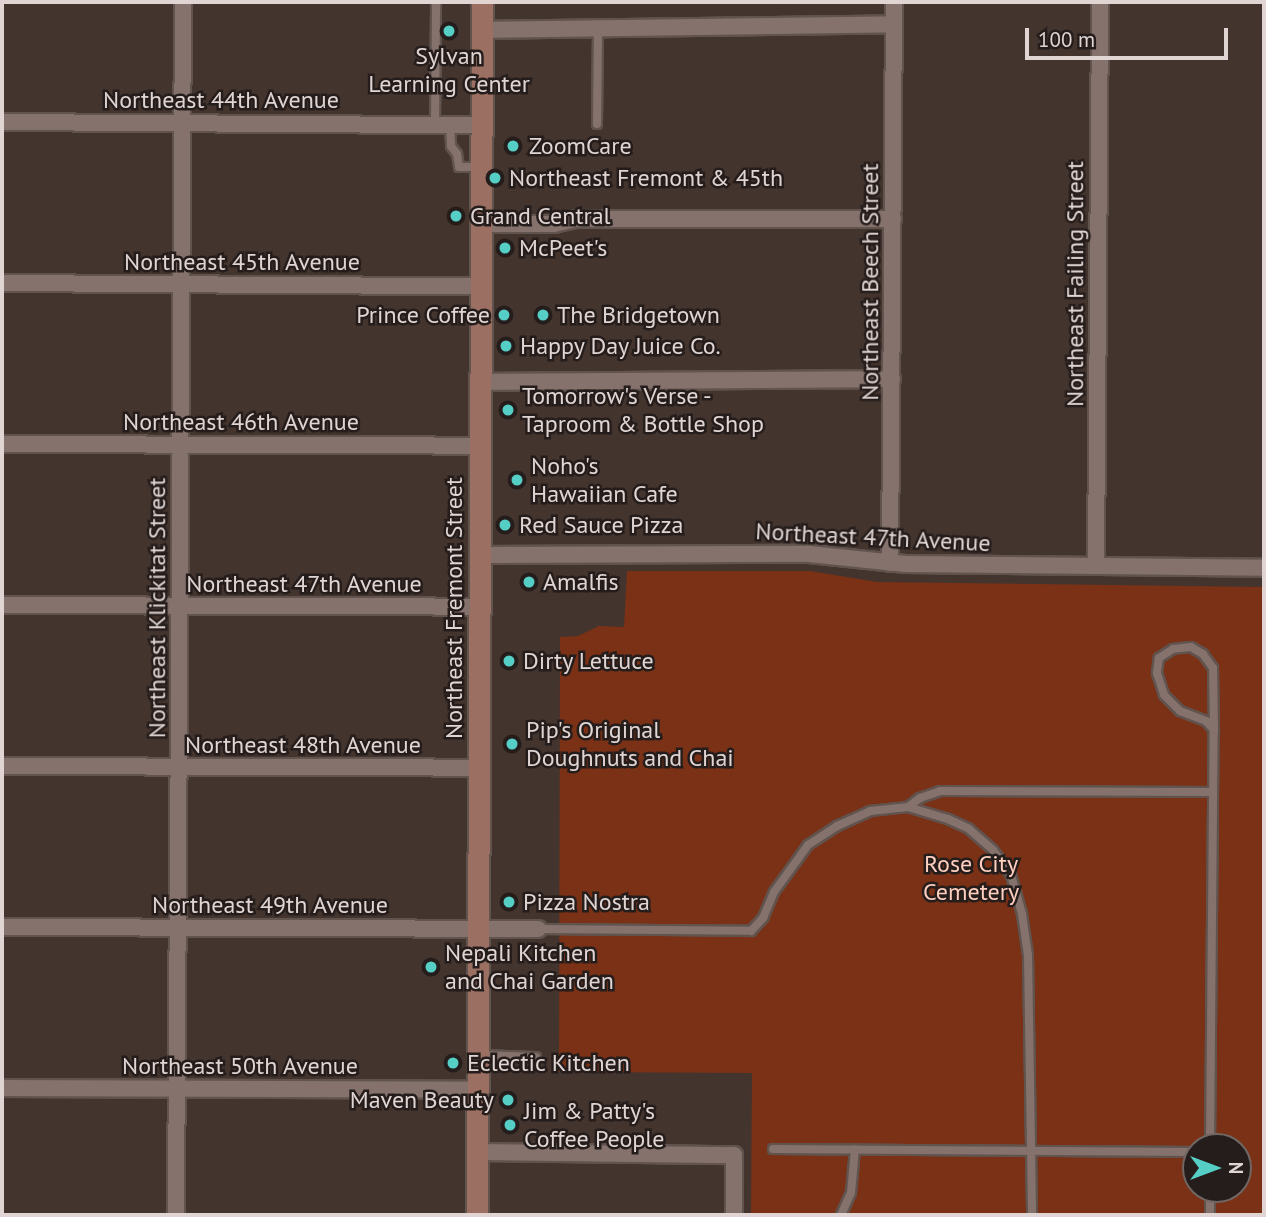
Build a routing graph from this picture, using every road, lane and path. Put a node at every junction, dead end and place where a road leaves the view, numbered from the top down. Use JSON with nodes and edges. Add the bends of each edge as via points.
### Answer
{"nodes":[{"id":1,"x":183,"y":2,"type":"edge"},
{"id":2,"x":436,"y":2,"type":"edge"},
{"id":3,"x":482,"y":2,"type":"edge"},
{"id":4,"x":894,"y":2,"type":"edge"},
{"id":5,"x":1100,"y":2,"type":"edge"},
{"id":6,"x":894,"y":24,"type":"junction"},
{"id":7,"x":598,"y":28,"type":"junction"},
{"id":8,"x":482,"y":30,"type":"junction"},
{"id":9,"x":2,"y":122,"type":"edge"},
{"id":10,"x":182,"y":123,"type":"junction"},
{"id":11,"x":597,"y":124,"type":"dead end"},
{"id":12,"x":442,"y":125,"type":"junction"},
{"id":13,"x":482,"y":125,"type":"junction"},
{"id":14,"x":482,"y":167,"type":"junction"},
{"id":15,"x":893,"y":219,"type":"junction"},
{"id":16,"x":482,"y":224,"type":"junction"},
{"id":17,"x":2,"y":283,"type":"edge"},
{"id":18,"x":181,"y":284,"type":"junction"},
{"id":19,"x":481,"y":286,"type":"junction"},
{"id":20,"x":892,"y":379,"type":"junction"},
{"id":21,"x":481,"y":382,"type":"junction"},
{"id":22,"x":2,"y":444,"type":"edge"},
{"id":23,"x":180,"y":445,"type":"junction"},
{"id":24,"x":480,"y":446,"type":"junction"},
{"id":25,"x":480,"y":555,"type":"junction"},
{"id":26,"x":890,"y":563,"type":"junction"},
{"id":27,"x":1096,"y":566,"type":"junction"},
{"id":28,"x":1264,"y":568,"type":"edge"},
{"id":29,"x":2,"y":605,"type":"edge"},
{"id":30,"x":179,"y":606,"type":"junction"},
{"id":31,"x":480,"y":607,"type":"junction"},
{"id":32,"x":1214,"y":730,"type":"junction"},
{"id":33,"x":2,"y":766,"type":"edge"},
{"id":34,"x":178,"y":767,"type":"junction"},
{"id":35,"x":479,"y":768,"type":"junction"},
{"id":36,"x":1213,"y":792,"type":"junction"},
{"id":37,"x":908,"y":807,"type":"junction"},
{"id":38,"x":2,"y":927,"type":"edge"},
{"id":39,"x":177,"y":928,"type":"junction"},
{"id":40,"x":478,"y":929,"type":"junction"},
{"id":41,"x":538,"y":929,"type":"joint"},
{"id":42,"x":478,"y":1055,"type":"junction"},
{"id":43,"x":536,"y":1056,"type":"dead end"},
{"id":44,"x":2,"y":1088,"type":"edge"},
{"id":45,"x":176,"y":1089,"type":"junction"},
{"id":46,"x":478,"y":1090,"type":"junction"},
{"id":47,"x":1210,"y":1133,"type":"edge"},
{"id":48,"x":773,"y":1149,"type":"dead end"},
{"id":49,"x":855,"y":1149,"type":"junction"},
{"id":50,"x":1033,"y":1150,"type":"junction"},
{"id":51,"x":478,"y":1152,"type":"junction"},
{"id":52,"x":1182,"y":1152,"type":"edge"},
{"id":53,"x":176,"y":1215,"type":"edge"},
{"id":54,"x":477,"y":1215,"type":"edge"},
{"id":55,"x":734,"y":1215,"type":"edge"},
{"id":56,"x":841,"y":1215,"type":"edge"},
{"id":57,"x":1032,"y":1215,"type":"edge"}],
"edges":[{"from":1,"to":10,"type":"street","name":"Northeast Klickitat Street"},
{"from":2,"to":12,"type":"lane"},
{"from":3,"to":8,"type":"main road","name":"Northeast Fremont Street"},
{"from":4,"to":6,"type":"street","name":"Northeast Beech Street"},
{"from":5,"to":27,"type":"street","name":"Northeast Failing Street"},
{"from":6,"to":7,"type":"street"},
{"from":6,"to":15,"type":"street","name":"Northeast Beech Street"},
{"from":7,"to":8,"type":"street"},
{"from":7,"to":11,"type":"lane"},
{"from":8,"to":13,"type":"main road","name":"Northeast Fremont Street"},
{"from":9,"to":10,"type":"street","name":"Northeast 44th Avenue"},
{"from":10,"to":12,"type":"street","name":"Northeast 44th Avenue"},
{"from":10,"to":18,"type":"street","name":"Northeast Klickitat Street"},
{"from":12,"to":13,"type":"street","name":"Northeast 44th Avenue"},
{"from":12,"to":14,"type":"lane","via":[[457,154],[458,167]]},
{"from":13,"to":14,"type":"main road","name":"Northeast Fremont Street"},
{"from":14,"to":16,"type":"main road","name":"Northeast Fremont Street"},
{"from":15,"to":16,"type":"street","via":[[576,219]]},
{"from":15,"to":20,"type":"street","name":"Northeast Beech Street"},
{"from":16,"to":19,"type":"main road","name":"Northeast Fremont Street"},
{"from":17,"to":18,"type":"street","name":"Northeast 45th Avenue"},
{"from":18,"to":19,"type":"street","name":"Northeast 45th Avenue"},
{"from":18,"to":23,"type":"street","name":"Northeast Klickitat Street"},
{"from":19,"to":21,"type":"main road","name":"Northeast Fremont Street"},
{"from":20,"to":21,"type":"street"},
{"from":20,"to":26,"type":"street","name":"Northeast Beech Street"},
{"from":21,"to":24,"type":"main road","name":"Northeast Fremont Street"},
{"from":22,"to":23,"type":"street","name":"Northeast 46th Avenue"},
{"from":23,"to":24,"type":"street","name":"Northeast 46th Avenue"},
{"from":23,"to":30,"type":"street","name":"Northeast Klickitat Street"},
{"from":24,"to":25,"type":"main road","name":"Northeast Fremont Street"},
{"from":25,"to":26,"type":"street","name":"Northeast 47th Avenue","via":[[808,554]]},
{"from":25,"to":31,"type":"main road","name":"Northeast Fremont Street"},
{"from":26,"to":27,"type":"street","name":"Northeast 47th Avenue"},
{"from":27,"to":28,"type":"street","name":"Northeast 47th Avenue"},
{"from":29,"to":30,"type":"street","name":"Northeast 47th Avenue"},
{"from":30,"to":31,"type":"street","name":"Northeast 47th Avenue"},
{"from":30,"to":34,"type":"street","name":"Northeast Klickitat Street"},
{"from":31,"to":35,"type":"main road","name":"Northeast Fremont Street"},
{"from":32,"to":32,"type":"lane","via":[[1213,668],[1191,647],[1173,649],[1160,658],[1157,673],[1164,695],[1180,711],[1206,721]]},
{"from":32,"to":36,"type":"lane"},
{"from":33,"to":34,"type":"street","name":"Northeast 48th Avenue"},
{"from":34,"to":35,"type":"street","name":"Northeast 48th Avenue"},
{"from":34,"to":39,"type":"street","name":"Northeast Klickitat Street"},
{"from":35,"to":40,"type":"main road","name":"Northeast Fremont Street"},
{"from":36,"to":37,"type":"lane","via":[[940,792]]},
{"from":36,"to":47,"type":"lane"},
{"from":37,"to":41,"type":"lane","via":[[870,811],[808,845],[751,930]]},
{"from":37,"to":50,"type":"lane","via":[[969,829],[993,850],[1011,876],[1028,955]]},
{"from":38,"to":39,"type":"street","name":"Northeast 49th Avenue"},
{"from":39,"to":40,"type":"street","name":"Northeast 49th Avenue"},
{"from":39,"to":45,"type":"street","name":"Northeast Klickitat Street"},
{"from":40,"to":41,"type":"street","name":"Northeast 49th Avenue"},
{"from":40,"to":42,"type":"main road","name":"Northeast Fremont Street"},
{"from":42,"to":43,"type":"lane"},
{"from":42,"to":46,"type":"main road","name":"Northeast Fremont Street"},
{"from":44,"to":45,"type":"street","name":"Northeast 50th Avenue"},
{"from":45,"to":46,"type":"street","name":"Northeast 50th Avenue"},
{"from":45,"to":53,"type":"street","name":"Northeast Klickitat Street"},
{"from":46,"to":51,"type":"main road","name":"Northeast Fremont Street"},
{"from":48,"to":49,"type":"lane"},
{"from":49,"to":50,"type":"lane"},
{"from":49,"to":56,"type":"lane","via":[[850,1193]]},
{"from":50,"to":52,"type":"lane"},
{"from":50,"to":57,"type":"lane"},
{"from":51,"to":54,"type":"main road","name":"Northeast Fremont Street"},
{"from":51,"to":55,"type":"street","via":[[734,1155]]}]}
